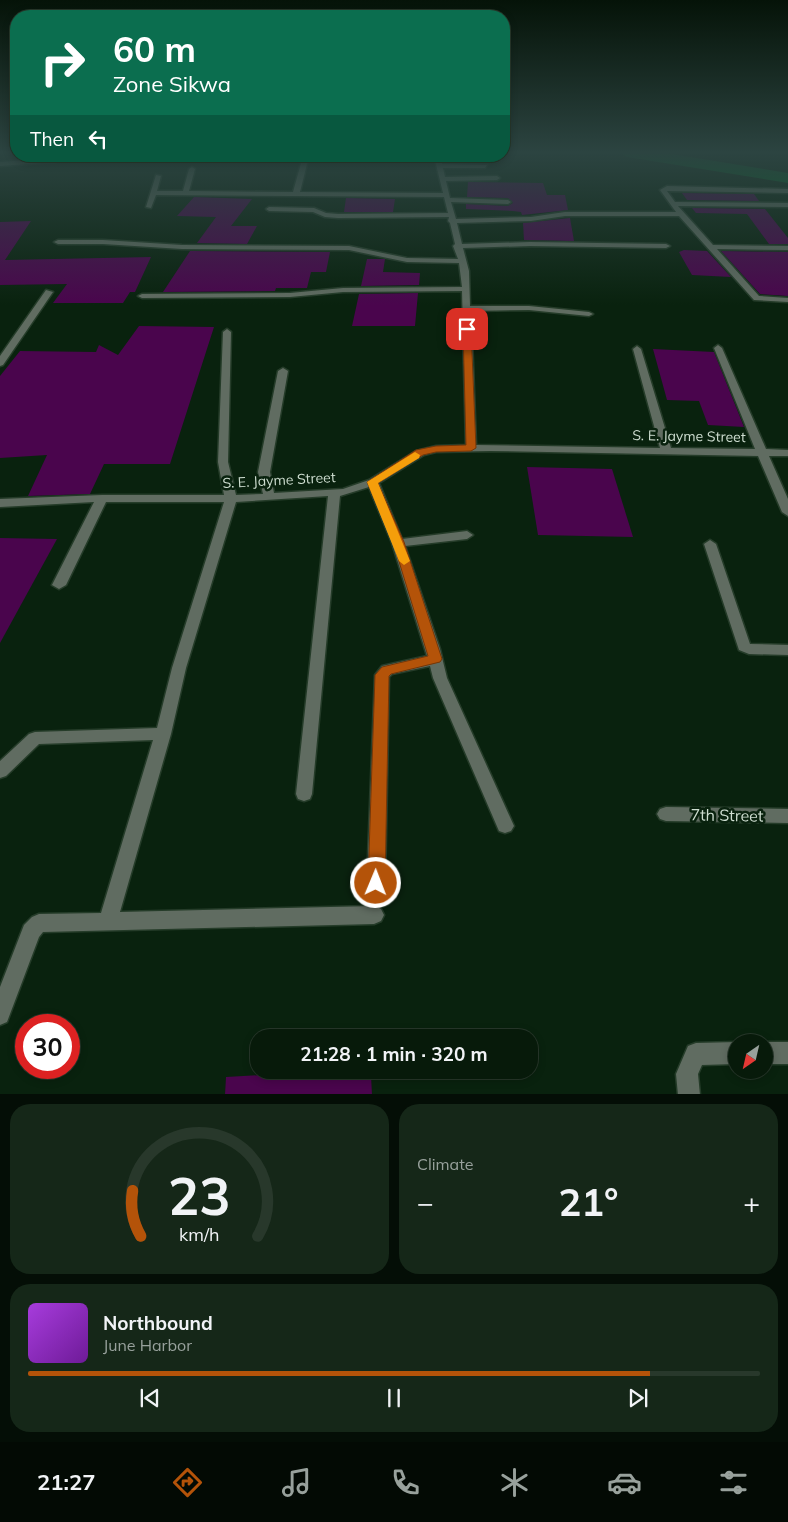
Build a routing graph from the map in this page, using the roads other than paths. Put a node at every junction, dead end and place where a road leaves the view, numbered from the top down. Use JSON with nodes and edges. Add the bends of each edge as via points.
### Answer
{"nodes":[{"id":1,"x":150,"y":203,"type":"edge"},
{"id":2,"x":447,"y":203,"type":"edge"},
{"id":3,"x":672,"y":204,"type":"joint"},
{"id":4,"x":788,"y":205,"type":"edge"},
{"id":5,"x":634,"y":206,"type":"dead end"},
{"id":6,"x":149,"y":207,"type":"dead end"},
{"id":7,"x":269,"y":209,"type":"dead end"},
{"id":8,"x":634,"y":214,"type":"junction"},
{"id":9,"x":681,"y":214,"type":"junction"},
{"id":10,"x":451,"y":218,"type":"junction"},
{"id":11,"x":58,"y":242,"type":"dead end"},
{"id":12,"x":457,"y":246,"type":"junction"},
{"id":13,"x":666,"y":246,"type":"dead end"},
{"id":14,"x":712,"y":247,"type":"junction"},
{"id":15,"x":788,"y":248,"type":"edge"},
{"id":16,"x":461,"y":261,"type":"junction"},
{"id":17,"x":49,"y":292,"type":"dead end"},
{"id":18,"x":466,"y":292,"type":"junction"},
{"id":19,"x":142,"y":296,"type":"dead end"},
{"id":20,"x":788,"y":300,"type":"edge"},
{"id":21,"x":466,"y":309,"type":"junction"},
{"id":22,"x":589,"y":314,"type":"dead end"},
{"id":23,"x":227,"y":332,"type":"dead end"},
{"id":24,"x":718,"y":348,"type":"dead end"},
{"id":25,"x":636,"y":349,"type":"dead end"},
{"id":26,"x":0,"y":363,"type":"edge"},
{"id":27,"x":283,"y":371,"type":"dead end"},
{"id":28,"x":471,"y":448,"type":"junction"},
{"id":29,"x":666,"y":450,"type":"junction"},
{"id":30,"x":760,"y":452,"type":"junction"},
{"id":31,"x":788,"y":453,"type":"edge"},
{"id":32,"x":373,"y":482,"type":"junction"},
{"id":33,"x":334,"y":493,"type":"junction"},
{"id":34,"x":268,"y":496,"type":"junction"},
{"id":35,"x":102,"y":498,"type":"junction"},
{"id":36,"x":231,"y":499,"type":"junction"},
{"id":37,"x":0,"y":503,"type":"edge"},
{"id":38,"x":788,"y":512,"type":"edge"},
{"id":39,"x":467,"y":535,"type":"dead end"},
{"id":40,"x":398,"y":542,"type":"junction"},
{"id":41,"x":710,"y":544,"type":"dead end"},
{"id":42,"x":59,"y":585,"type":"dead end"},
{"id":43,"x":788,"y":650,"type":"edge"},
{"id":44,"x":436,"y":659,"type":"junction"},
{"id":45,"x":163,"y":734,"type":"junction"},
{"id":46,"x":0,"y":771,"type":"edge"},
{"id":47,"x":304,"y":794,"type":"dead end"},
{"id":48,"x":666,"y":814,"type":"dead end"},
{"id":49,"x":788,"y":816,"type":"edge"},
{"id":50,"x":505,"y":826,"type":"dead end"},
{"id":51,"x":376,"y":883,"type":"dead end"},
{"id":52,"x":374,"y":915,"type":"dead end"},
{"id":53,"x":108,"y":922,"type":"junction"},
{"id":54,"x":0,"y":1015,"type":"edge"},
{"id":55,"x":728,"y":1053,"type":"edge"},
{"id":56,"x":773,"y":1053,"type":"edge"},
{"id":57,"x":788,"y":1053,"type":"edge"},
{"id":58,"x":690,"y":1094,"type":"edge"}],
"edges":[{"from":1,"to":6,"type":"street"},
{"from":2,"to":10,"type":"street"},
{"from":3,"to":4,"type":"street"},
{"from":3,"to":9,"type":"street"},
{"from":5,"to":8,"type":"street"},
{"from":7,"to":10,"type":"street","via":[[314,210],[338,216]]},
{"from":8,"to":9,"type":"street"},
{"from":8,"to":10,"type":"street","via":[[565,214],[530,219]]},
{"from":9,"to":14,"type":"street"},
{"from":10,"to":12,"type":"street"},
{"from":11,"to":16,"type":"street","via":[[349,248],[407,260]]},
{"from":12,"to":13,"type":"street"},
{"from":12,"to":16,"type":"street"},
{"from":14,"to":15,"type":"street"},
{"from":14,"to":20,"type":"street","via":[[757,298]]},
{"from":16,"to":18,"type":"street"},
{"from":17,"to":26,"type":"street"},
{"from":18,"to":19,"type":"street","via":[[425,295],[394,290],[343,290],[290,295]]},
{"from":18,"to":21,"type":"street"},
{"from":21,"to":22,"type":"street","via":[[529,308]]},
{"from":21,"to":28,"type":"street"},
{"from":23,"to":36,"type":"street","via":[[223,462]]},
{"from":24,"to":30,"type":"street"},
{"from":25,"to":29,"type":"street"},
{"from":27,"to":34,"type":"street","via":[[264,472]]},
{"from":28,"to":29,"type":"street","name":"S. E. Jayme Street"},
{"from":28,"to":32,"type":"street","name":"S. E. Jayme Street","via":[[420,452]]},
{"from":29,"to":30,"type":"street","name":"S. E. Jayme Street"},
{"from":30,"to":31,"type":"street","name":"S. E. Jayme Street"},
{"from":30,"to":38,"type":"street"},
{"from":32,"to":33,"type":"street","name":"S. E. Jayme Street"},
{"from":32,"to":40,"type":"street"},
{"from":33,"to":34,"type":"street","name":"S. E. Jayme Street"},
{"from":33,"to":47,"type":"street"},
{"from":34,"to":36,"type":"street","name":"S. E. Jayme Street"},
{"from":35,"to":36,"type":"street","name":"S. E. Jayme Street"},
{"from":35,"to":37,"type":"street","name":"S. E. Jayme Street"},
{"from":35,"to":42,"type":"street"},
{"from":36,"to":45,"type":"street","via":[[179,668]]},
{"from":39,"to":40,"type":"street"},
{"from":40,"to":44,"type":"street"},
{"from":41,"to":43,"type":"street","via":[[744,647],[749,650]]},
{"from":44,"to":50,"type":"street","via":[[440,678]]},
{"from":44,"to":51,"type":"street","via":[[387,670],[382,675]]},
{"from":45,"to":46,"type":"street","via":[[35,738]]},
{"from":45,"to":53,"type":"street"},
{"from":48,"to":49,"type":"street","name":"7th Street"},
{"from":52,"to":53,"type":"street"},
{"from":53,"to":54,"type":"street","via":[[39,923],[34,927]]},
{"from":55,"to":58,"type":"street","via":[[696,1054],[687,1074]]},
{"from":56,"to":57,"type":"street"}]}
